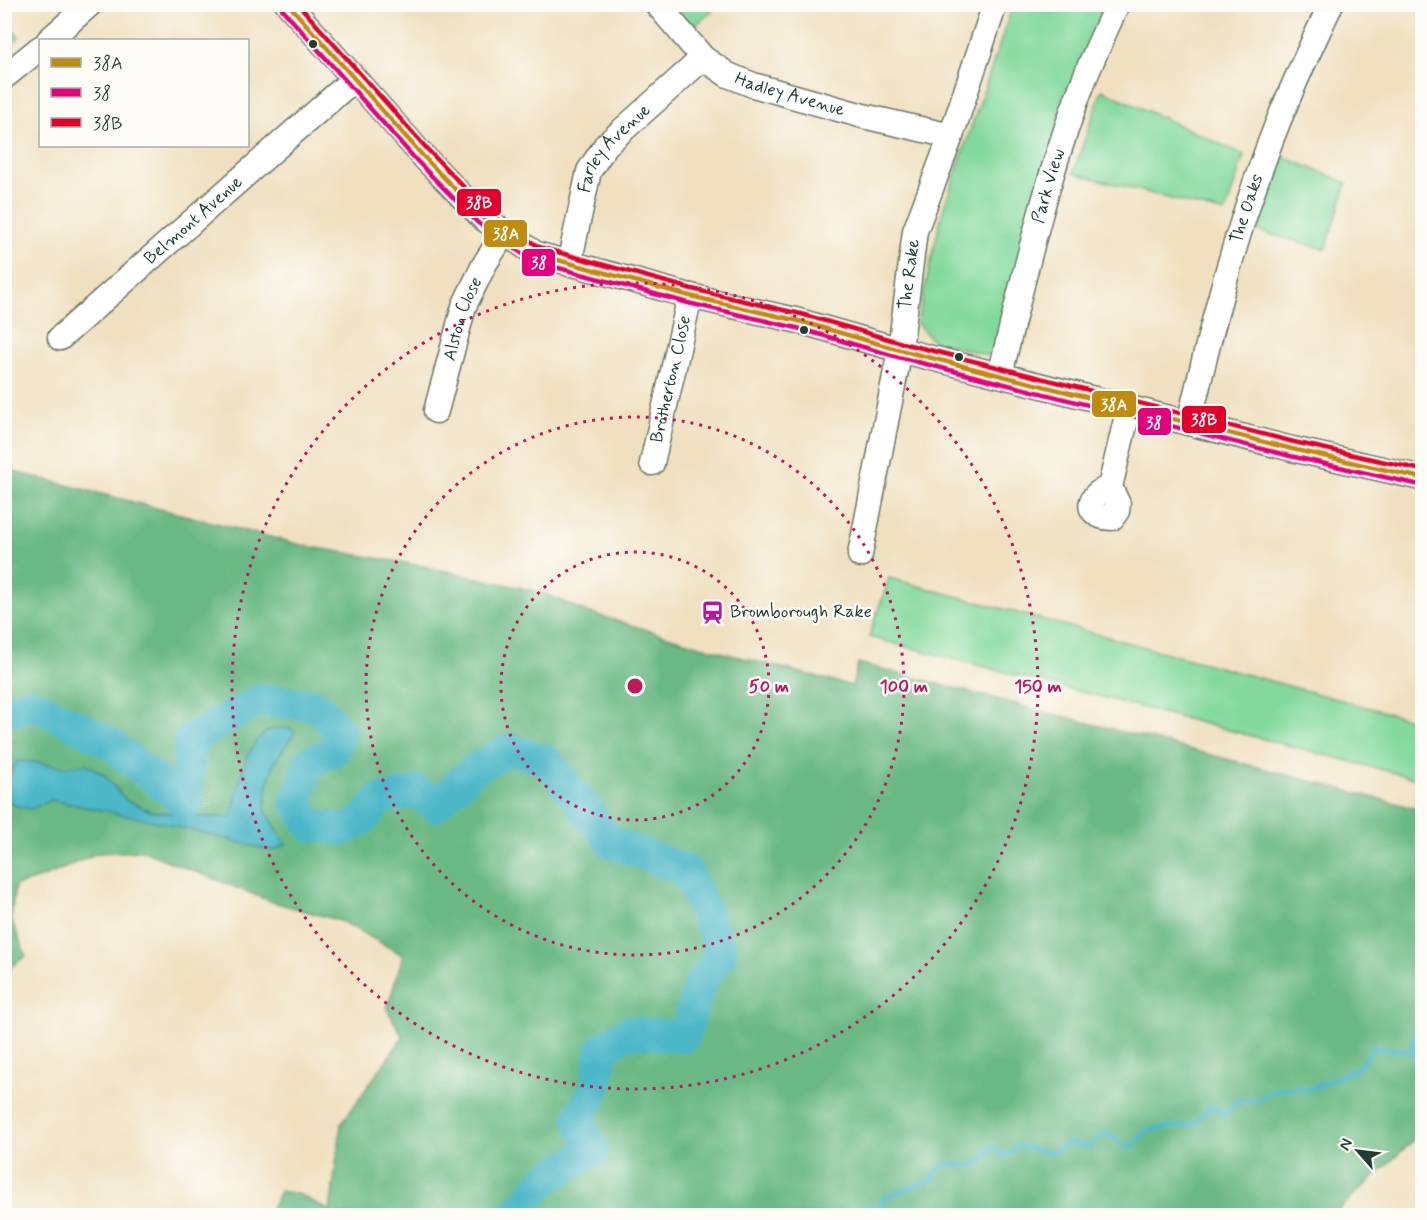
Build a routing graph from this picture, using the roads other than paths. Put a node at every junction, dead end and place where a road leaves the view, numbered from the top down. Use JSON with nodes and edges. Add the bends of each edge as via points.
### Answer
{"nodes":[{"id":1,"x":90,"y":4,"type":"edge"},
{"id":2,"x":288,"y":4,"type":"edge"},
{"id":3,"x":657,"y":4,"type":"edge"},
{"id":4,"x":995,"y":4,"type":"edge"},
{"id":5,"x":1117,"y":4,"type":"edge"},
{"id":6,"x":1331,"y":4,"type":"edge"},
{"id":7,"x":50,"y":39,"type":"edge"},
{"id":8,"x":39,"y":49,"type":"edge"},
{"id":9,"x":703,"y":58,"type":"junction"},
{"id":10,"x":4,"y":77,"type":"edge"},
{"id":11,"x":354,"y":79,"type":"junction"},
{"id":12,"x":951,"y":136,"type":"junction"},
{"id":13,"x":504,"y":233,"type":"junction"},
{"id":14,"x":569,"y":264,"type":"junction"},
{"id":15,"x":690,"y":296,"type":"junction"},
{"id":16,"x":60,"y":338,"type":"dead end"},
{"id":17,"x":900,"y":350,"type":"junction"},
{"id":18,"x":1000,"y":375,"type":"junction"},
{"id":19,"x":1129,"y":407,"type":"junction"},
{"id":20,"x":436,"y":411,"type":"dead end"},
{"id":21,"x":1189,"y":423,"type":"junction"},
{"id":22,"x":652,"y":463,"type":"dead end"},
{"id":23,"x":1422,"y":478,"type":"edge"},
{"id":24,"x":1110,"y":487,"type":"dead end"},
{"id":25,"x":860,"y":555,"type":"dead end"}],
"edges":[{"from":1,"to":7,"type":"street"},
{"from":2,"to":11,"type":"street"},
{"from":3,"to":9,"type":"street","name":"Hadley Avenue"},
{"from":4,"to":12,"type":"street","name":"The Rake"},
{"from":5,"to":18,"type":"street","name":"Park View","via":[[1084,80],[1052,174]]},
{"from":6,"to":21,"type":"street","name":"The Oaks","via":[[1263,161],[1222,290]]},
{"from":8,"to":10,"type":"street"},
{"from":9,"to":12,"type":"street","name":"Hadley Avenue","via":[[728,75],[753,85]]},
{"from":9,"to":14,"type":"street","name":"Farley Avenue","via":[[606,145],[589,171]]},
{"from":11,"to":13,"type":"street","via":[[475,210]]},
{"from":11,"to":16,"type":"street","name":"Belmont Avenue","via":[[93,321]]},
{"from":12,"to":17,"type":"street","name":"The Rake","via":[[915,231]]},
{"from":13,"to":14,"type":"street","via":[[536,254]]},
{"from":13,"to":20,"type":"street","name":"Alston Close","via":[[464,306]]},
{"from":14,"to":15,"type":"street"},
{"from":15,"to":17,"type":"street"},
{"from":15,"to":22,"type":"street","name":"Brotherton Close"},
{"from":17,"to":18,"type":"street"},
{"from":17,"to":25,"type":"street","name":"The Rake"},
{"from":18,"to":19,"type":"street"},
{"from":19,"to":21,"type":"street"},
{"from":19,"to":24,"type":"street"},
{"from":21,"to":23,"type":"street"}]}
